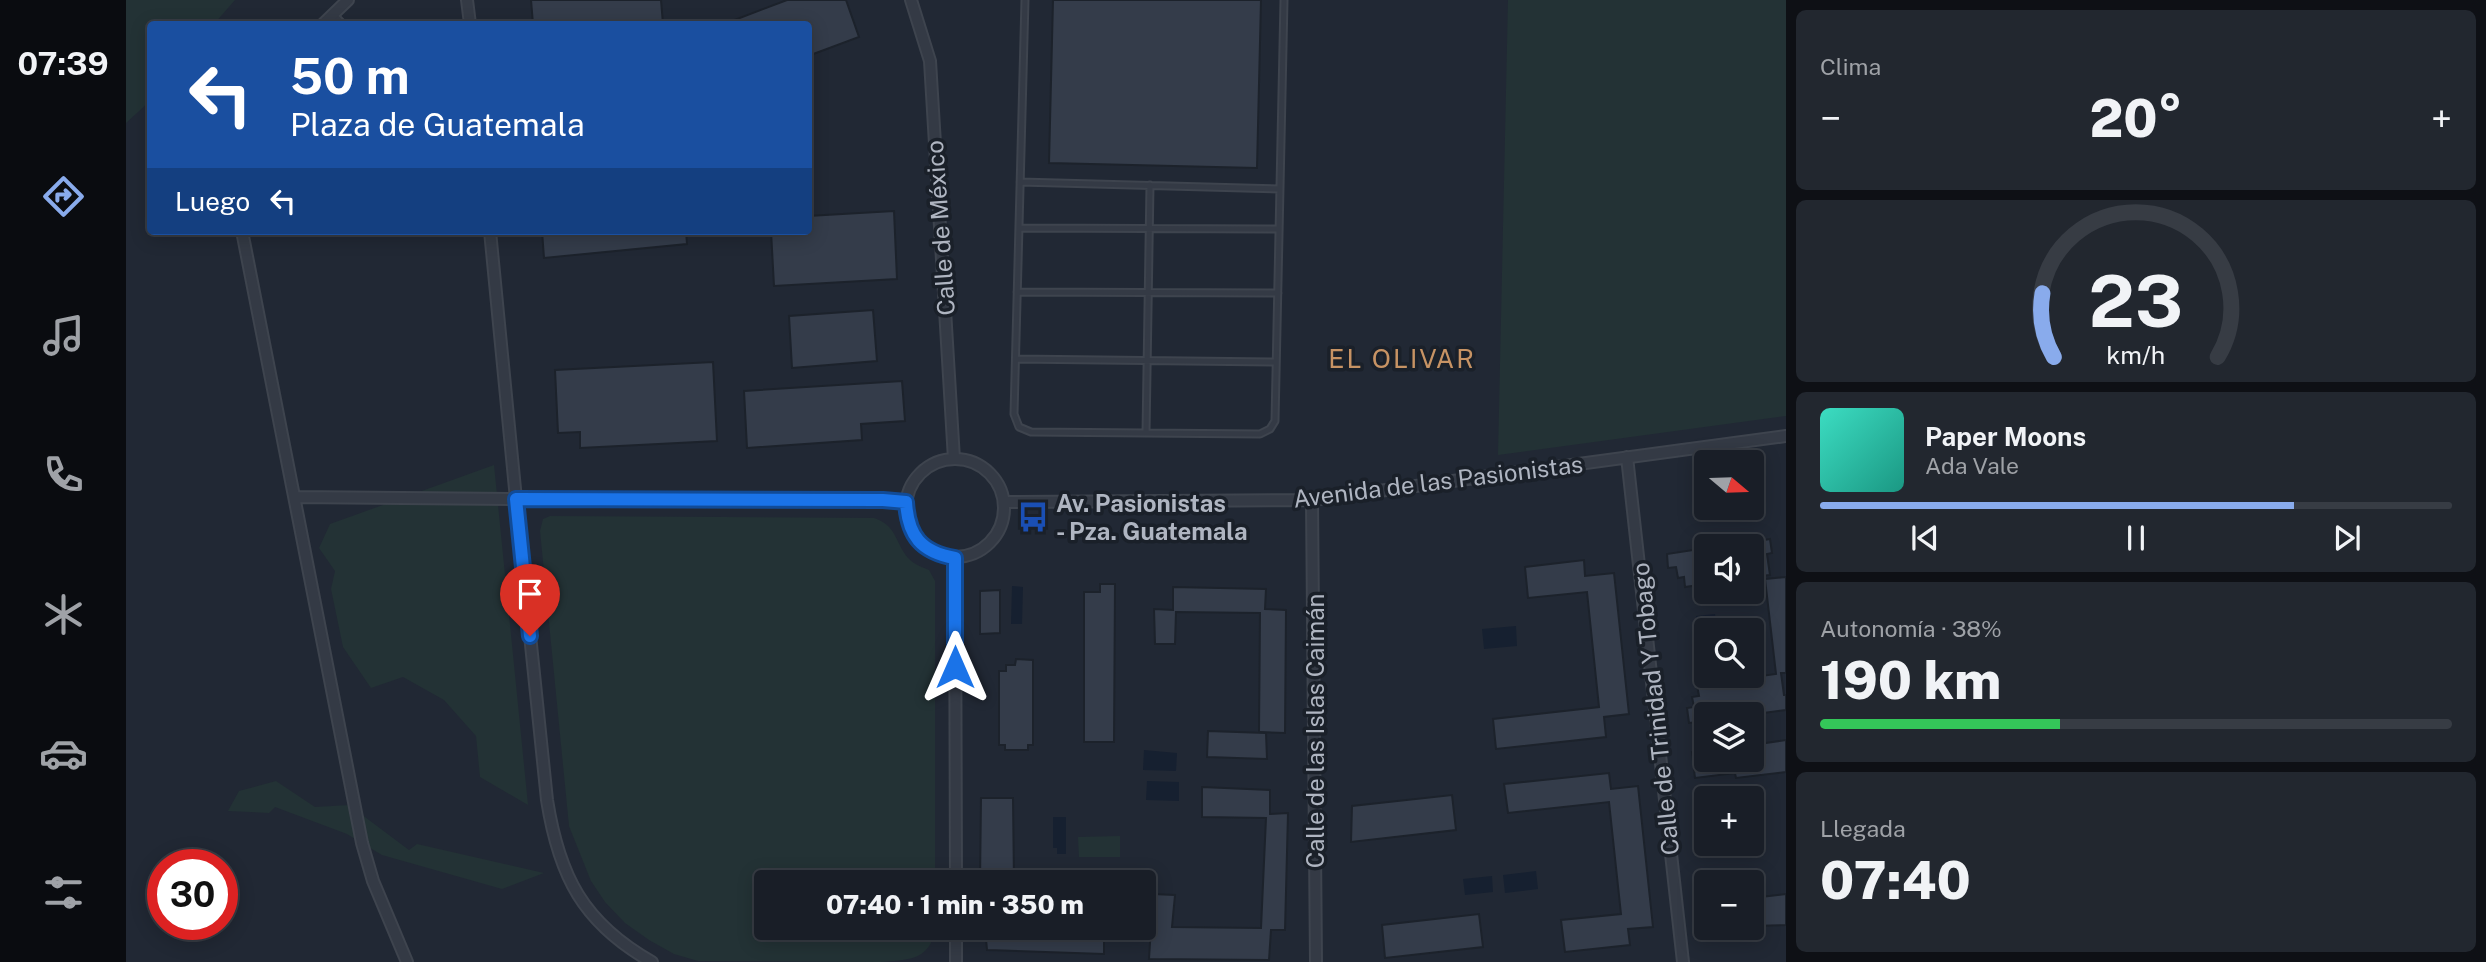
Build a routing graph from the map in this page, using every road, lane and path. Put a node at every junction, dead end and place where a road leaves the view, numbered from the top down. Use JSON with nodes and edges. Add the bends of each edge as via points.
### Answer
{"nodes":[{"id":1,"x":348,"y":0,"type":"edge"},
{"id":2,"x":467,"y":0,"type":"edge"},
{"id":3,"x":911,"y":0,"type":"edge"},
{"id":4,"x":1025,"y":0,"type":"edge"},
{"id":5,"x":1284,"y":0,"type":"edge"},
{"id":6,"x":333,"y":14,"type":"junction"},
{"id":7,"x":326,"y":21,"type":"edge"},
{"id":8,"x":340,"y":21,"type":"edge"},
{"id":9,"x":470,"y":21,"type":"edge"},
{"id":10,"x":1020,"y":183,"type":"junction"},
{"id":11,"x":1150,"y":186,"type":"junction"},
{"id":12,"x":1280,"y":189,"type":"junction"},
{"id":13,"x":1019,"y":228,"type":"junction"},
{"id":14,"x":1149,"y":228,"type":"junction"},
{"id":15,"x":1279,"y":229,"type":"junction"},
{"id":16,"x":243,"y":235,"type":"edge"},
{"id":17,"x":490,"y":235,"type":"edge"},
{"id":18,"x":1017,"y":292,"type":"junction"},
{"id":19,"x":1148,"y":292,"type":"junction"},
{"id":20,"x":1278,"y":293,"type":"junction"},
{"id":21,"x":1016,"y":359,"type":"junction"},
{"id":22,"x":1147,"y":361,"type":"junction"},
{"id":23,"x":1276,"y":362,"type":"junction"},
{"id":24,"x":1146,"y":433,"type":"junction"},
{"id":25,"x":1786,"y":436,"type":"edge"},
{"id":26,"x":1627,"y":457,"type":"junction"},
{"id":27,"x":954,"y":459,"type":"junction"},
{"id":28,"x":295,"y":497,"type":"junction"},
{"id":29,"x":516,"y":499,"type":"junction"},
{"id":30,"x":1312,"y":500,"type":"junction"},
{"id":31,"x":906,"y":502,"type":"junction"},
{"id":32,"x":1004,"y":502,"type":"junction"},
{"id":33,"x":955,"y":558,"type":"junction"},
{"id":34,"x":956,"y":870,"type":"edge"},
{"id":35,"x":956,"y":940,"type":"edge"},
{"id":36,"x":407,"y":962,"type":"edge"},
{"id":37,"x":652,"y":962,"type":"edge"},
{"id":38,"x":956,"y":962,"type":"edge"},
{"id":39,"x":1316,"y":962,"type":"edge"},
{"id":40,"x":1683,"y":962,"type":"edge"}],
"edges":[{"from":1,"to":6,"type":"street"},
{"from":2,"to":9,"type":"street"},
{"from":3,"to":27,"type":"street","name":"Calle de México","via":[[930,61]]},
{"from":4,"to":10,"type":"lane"},
{"from":5,"to":12,"type":"lane"},
{"from":6,"to":7,"type":"street"},
{"from":6,"to":8,"type":"lane"},
{"from":10,"to":11,"type":"lane"},
{"from":10,"to":13,"type":"lane"},
{"from":11,"to":12,"type":"lane"},
{"from":11,"to":14,"type":"lane"},
{"from":12,"to":15,"type":"lane"},
{"from":13,"to":14,"type":"lane"},
{"from":13,"to":18,"type":"lane"},
{"from":14,"to":15,"type":"lane"},
{"from":14,"to":19,"type":"lane"},
{"from":15,"to":20,"type":"lane"},
{"from":16,"to":28,"type":"street"},
{"from":17,"to":29,"type":"street"},
{"from":18,"to":19,"type":"lane"},
{"from":18,"to":21,"type":"lane"},
{"from":19,"to":20,"type":"lane"},
{"from":19,"to":22,"type":"lane"},
{"from":20,"to":23,"type":"lane"},
{"from":21,"to":22,"type":"lane"},
{"from":21,"to":24,"type":"lane","via":[[1014,414],[1019,427],[1031,432]]},
{"from":22,"to":23,"type":"lane"},
{"from":22,"to":24,"type":"lane"},
{"from":23,"to":24,"type":"lane","via":[[1275,421],[1270,429],[1260,434]]},
{"from":25,"to":26,"type":"street","name":"Avenida de las Pasionistas"},
{"from":26,"to":30,"type":"street","name":"Avenida de las Pasionistas"},
{"from":26,"to":40,"type":"street","name":"Calle de Trinidad Y Tobago"},
{"from":27,"to":31,"type":"street","via":[[927,467],[909,489]]},
{"from":27,"to":32,"type":"street","via":[[969,460],[987,471]]},
{"from":28,"to":29,"type":"street"},
{"from":28,"to":36,"type":"street","via":[[362,843]]},
{"from":29,"to":31,"type":"street"},
{"from":29,"to":37,"type":"street","via":[[553,839],[568,879],[594,918],[626,948]]},
{"from":30,"to":32,"type":"street","name":"Avenida de las Pasionistas"},
{"from":30,"to":39,"type":"street","name":"Calle de las Islas Caimán"},
{"from":31,"to":33,"type":"street","via":[[907,519],[924,547]]},
{"from":32,"to":33,"type":"street","via":[[997,534],[986,547]]},
{"from":33,"to":34,"type":"street"},
{"from":35,"to":38,"type":"street"}]}
